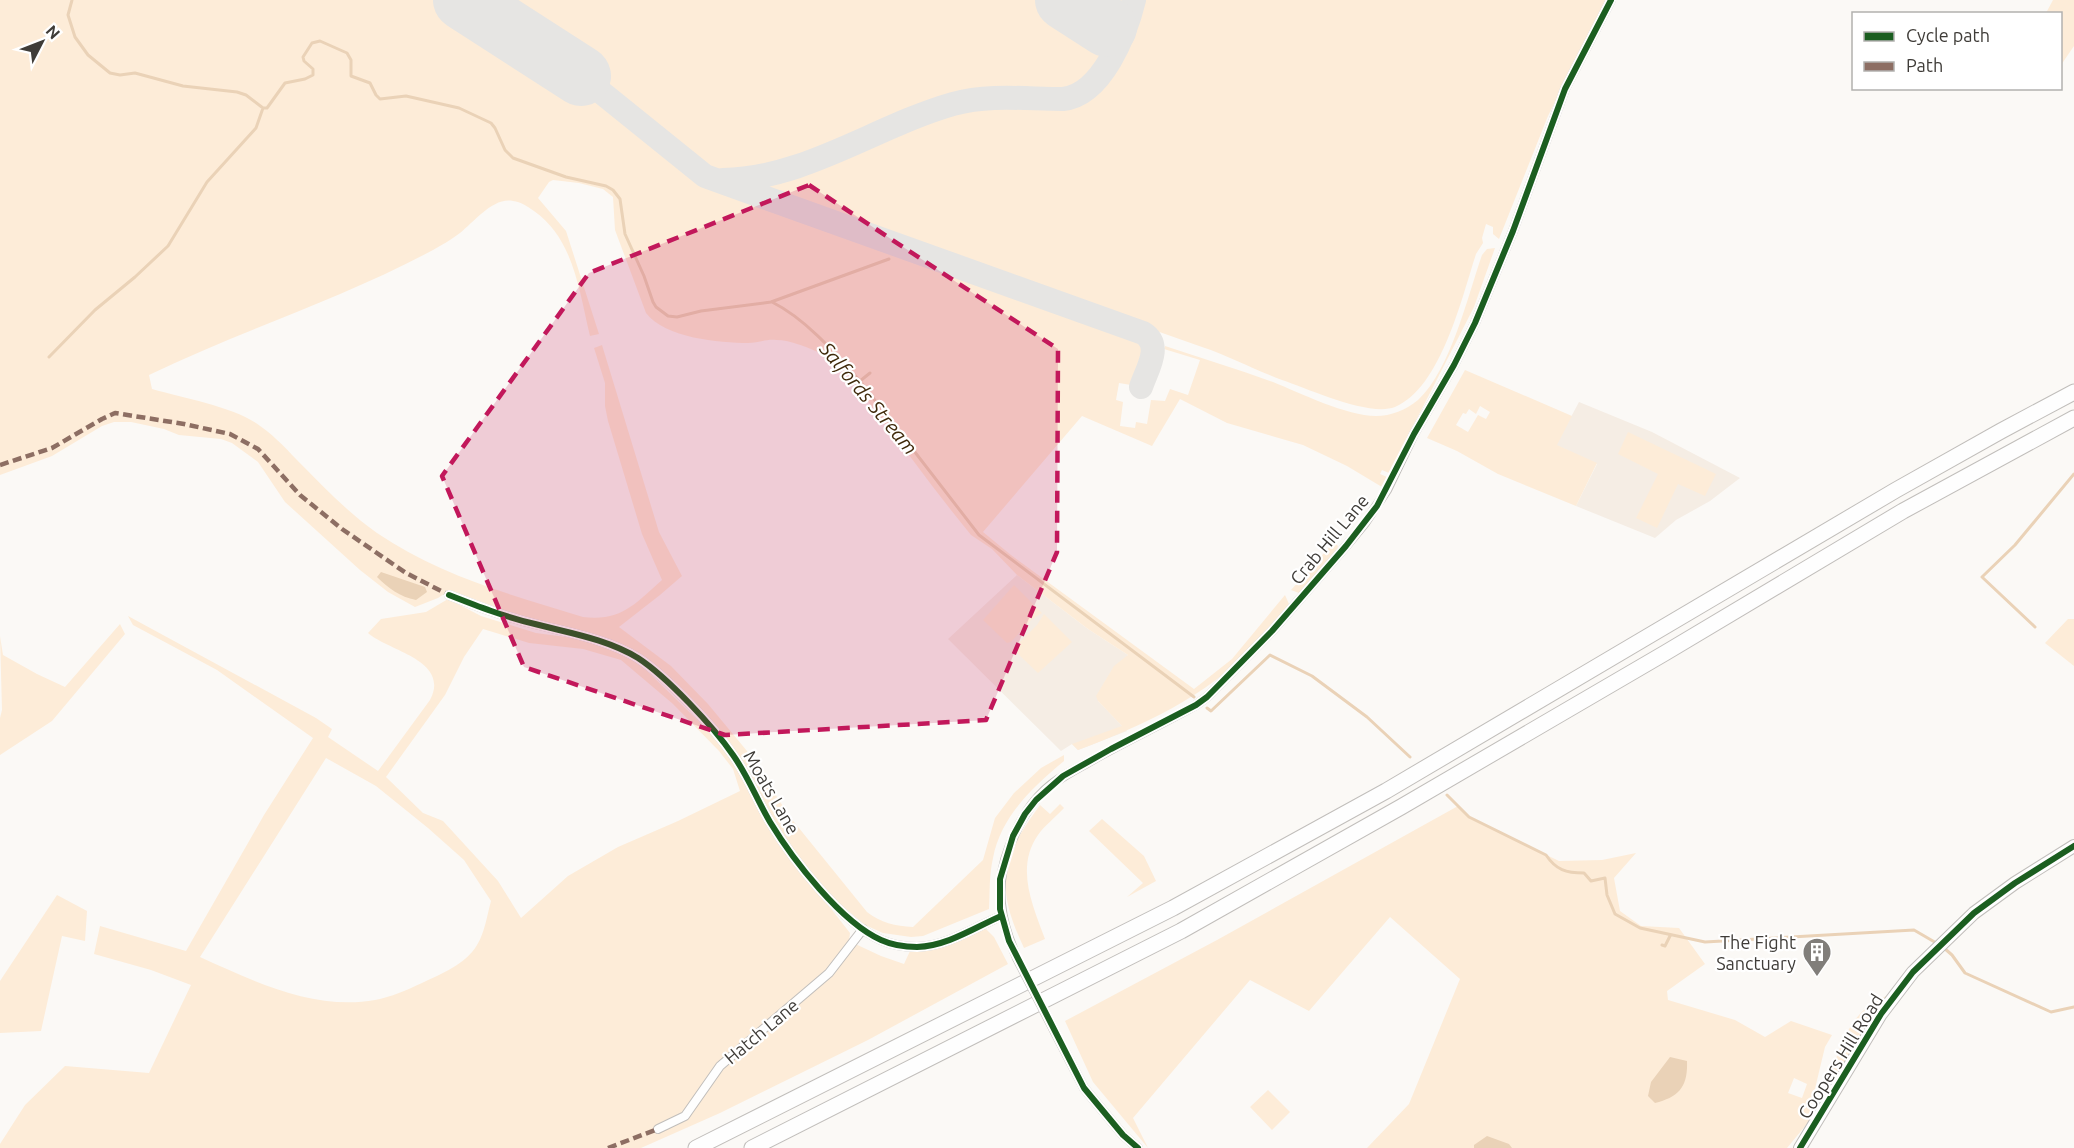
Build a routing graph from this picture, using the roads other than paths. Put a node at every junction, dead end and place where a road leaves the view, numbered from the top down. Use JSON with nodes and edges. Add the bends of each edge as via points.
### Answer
{"nodes":[{"id":1,"x":1611,"y":0,"type":"edge"},
{"id":2,"x":2074,"y":392,"type":"edge"},
{"id":3,"x":2074,"y":418,"type":"edge"},
{"id":4,"x":449,"y":595,"type":"dead end"},
{"id":5,"x":2074,"y":846,"type":"edge"},
{"id":6,"x":1001,"y":916,"type":"junction"},
{"id":7,"x":863,"y":929,"type":"junction"},
{"id":8,"x":658,"y":1129,"type":"dead end"},
{"id":9,"x":696,"y":1148,"type":"edge"},
{"id":10,"x":752,"y":1148,"type":"edge"},
{"id":11,"x":1138,"y":1148,"type":"edge"},
{"id":12,"x":1800,"y":1148,"type":"edge"}],
"edges":[{"from":1,"to":6,"type":"street","name":"Crab Hill Lane","via":[[1565,89],[1475,323],[1377,506],[1272,631],[1207,698],[1073,770],[1036,800],[1020,821],[1005,857],[999,888]]},
{"from":2,"to":9,"type":"highway","via":[[1905,485],[1386,791],[1254,864]]},
{"from":3,"to":10,"type":"highway","via":[[1904,511],[1181,931]]},
{"from":4,"to":7,"type":"street","name":"Moats Lane","via":[[502,615],[591,638],[638,658],[716,733],[734,755],[784,844],[847,917]]},
{"from":5,"to":12,"type":"street","name":"Coopers Hill Road","via":[[1982,907],[1913,972],[1881,1014]]},
{"from":6,"to":7,"type":"street","name":"Moats Lane","via":[[957,937],[924,946],[886,942]]},
{"from":6,"to":11,"type":"street","name":"Crab Hill Lane","bridge":true,"via":[[1017,958],[1084,1088]]},
{"from":7,"to":8,"type":"street","name":"Hatch Lane","via":[[829,973],[720,1065],[685,1116]]}]}
